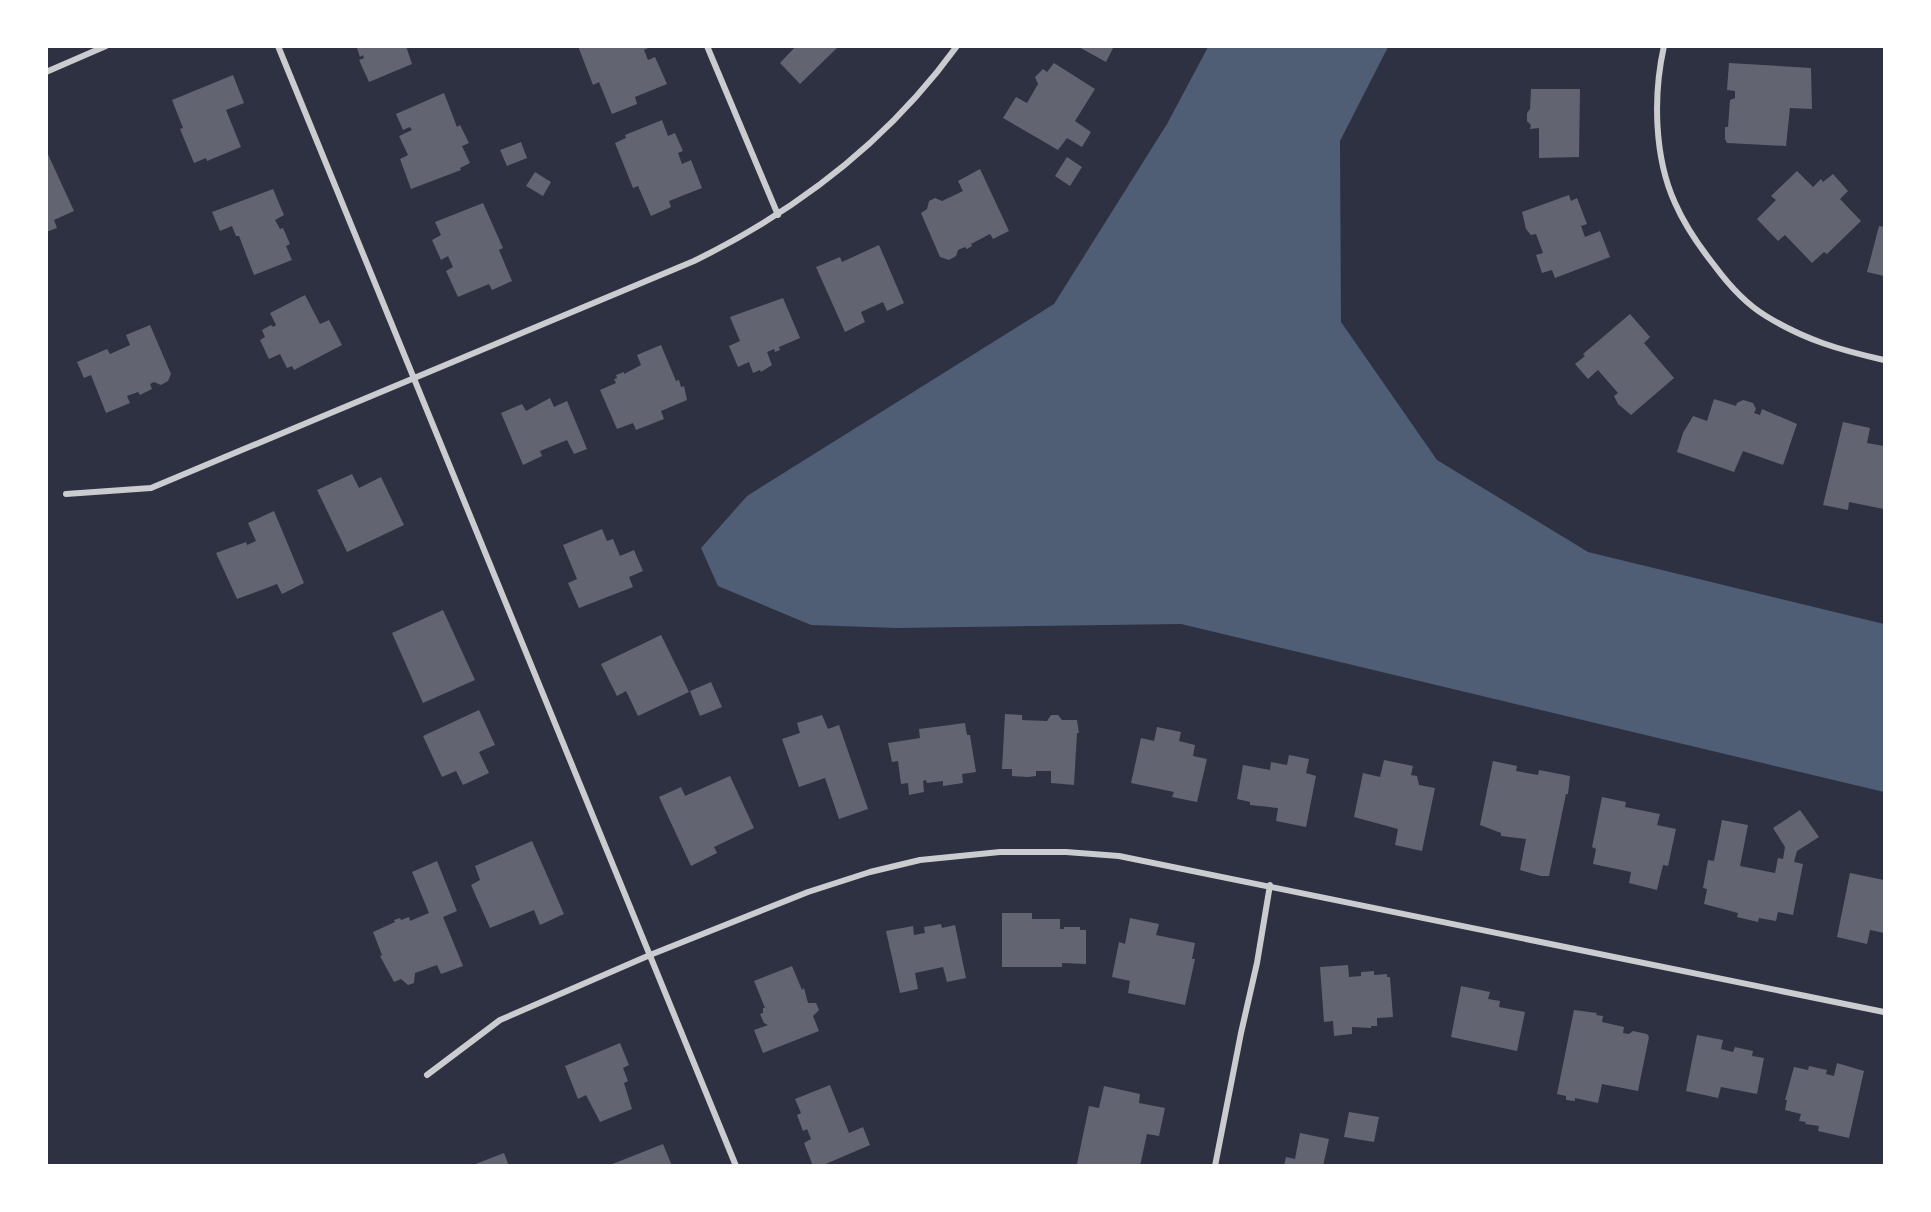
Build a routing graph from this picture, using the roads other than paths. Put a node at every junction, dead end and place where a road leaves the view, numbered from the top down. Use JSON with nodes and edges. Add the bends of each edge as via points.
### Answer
{"nodes":[{"id":1,"x":106,"y":46,"type":"edge"},
{"id":2,"x":278,"y":46,"type":"edge"},
{"id":3,"x":707,"y":46,"type":"edge"},
{"id":4,"x":957,"y":46,"type":"edge"},
{"id":5,"x":1664,"y":46,"type":"edge"},
{"id":6,"x":46,"y":72,"type":"edge"},
{"id":7,"x":778,"y":215,"type":"junction"},
{"id":8,"x":1884,"y":360,"type":"edge"},
{"id":9,"x":414,"y":378,"type":"junction"},
{"id":10,"x":66,"y":494,"type":"dead end"},
{"id":11,"x":1270,"y":885,"type":"junction"},
{"id":12,"x":650,"y":955,"type":"junction"},
{"id":13,"x":1884,"y":1012,"type":"edge"},
{"id":14,"x":427,"y":1075,"type":"dead end"},
{"id":15,"x":736,"y":1166,"type":"edge"},
{"id":16,"x":1215,"y":1166,"type":"edge"}],
"edges":[{"from":1,"to":6,"type":"street"},
{"from":2,"to":9,"type":"street"},
{"from":3,"to":7,"type":"street"},
{"from":4,"to":7,"type":"street","via":[[912,103],[819,186]]},
{"from":5,"to":8,"type":"street","via":[[1656,115],[1661,159],[1674,202],[1695,241],[1726,282],[1763,314],[1798,335]]},
{"from":7,"to":9,"type":"street","via":[[694,261]]},
{"from":9,"to":10,"type":"street","via":[[151,488]]},
{"from":9,"to":12,"type":"street"},
{"from":11,"to":12,"type":"street","via":[[1119,856],[1077,852],[1000,852],[920,860],[808,892]]},
{"from":11,"to":13,"type":"street"},
{"from":11,"to":16,"type":"street"},
{"from":12,"to":14,"type":"street","via":[[500,1020]]},
{"from":12,"to":15,"type":"street"}]}
